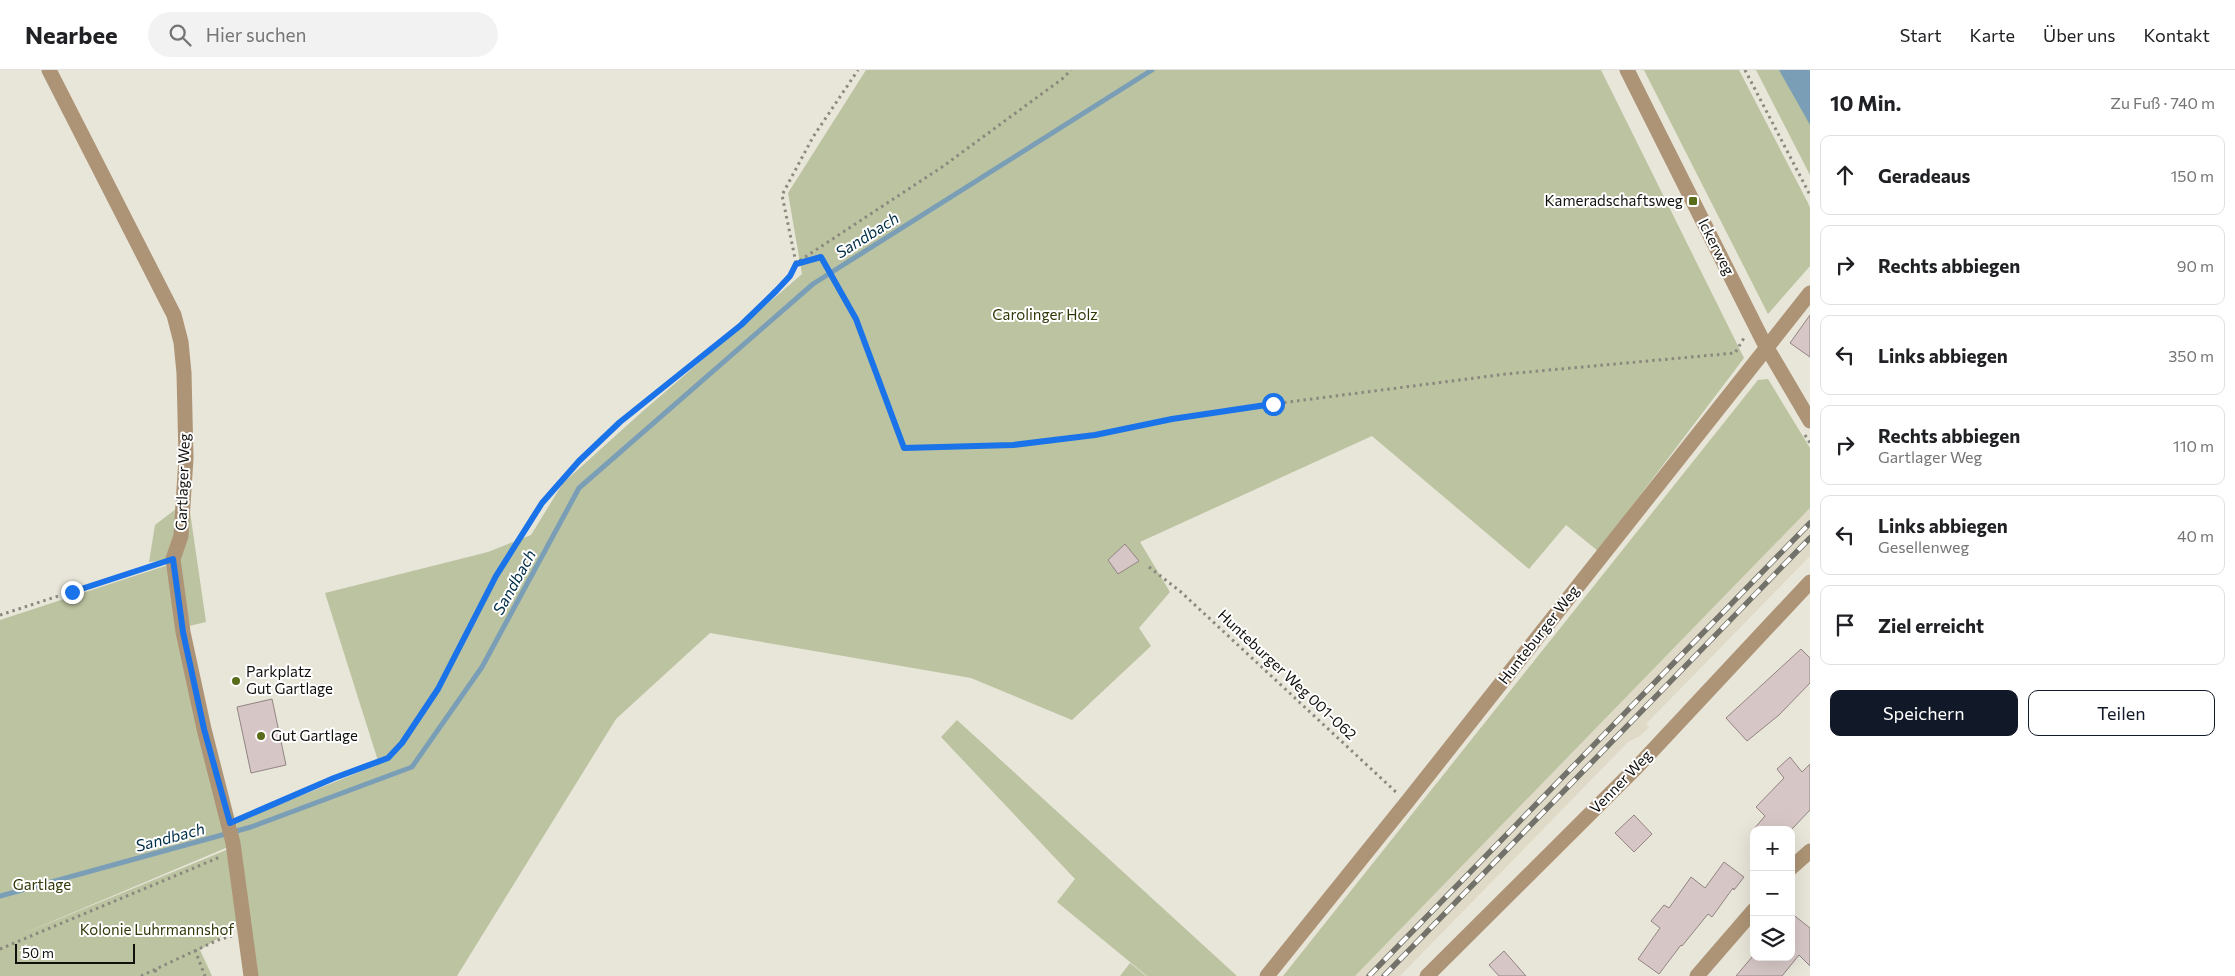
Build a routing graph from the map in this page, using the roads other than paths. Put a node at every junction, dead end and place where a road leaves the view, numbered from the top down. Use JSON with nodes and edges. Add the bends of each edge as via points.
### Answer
{"nodes":[{"id":1,"x":50,"y":70,"type":"edge"},
{"id":2,"x":1627,"y":70,"type":"edge"},
{"id":3,"x":1810,"y":293,"type":"edge"},
{"id":4,"x":1766,"y":346,"type":"junction"},
{"id":5,"x":1810,"y":421,"type":"edge"},
{"id":6,"x":1810,"y":582,"type":"edge"},
{"id":7,"x":1810,"y":850,"type":"edge"},
{"id":8,"x":1795,"y":864,"type":"edge"},
{"id":9,"x":1750,"y":915,"type":"edge"},
{"id":10,"x":251,"y":976,"type":"edge"},
{"id":11,"x":1267,"y":976,"type":"edge"},
{"id":12,"x":1427,"y":976,"type":"edge"},
{"id":13,"x":1697,"y":976,"type":"edge"}],
"edges":[{"from":1,"to":10,"type":"street","name":"Gartlager Weg","via":[[174,315],[181,342],[186,458],[181,536],[173,559],[185,642],[204,729],[230,823]]},
{"from":2,"to":4,"type":"street","name":"Ickerweg"},
{"from":3,"to":4,"type":"street","name":"Hunteburger Weg"},
{"from":4,"to":5,"type":"street","name":"Ickerweg"},
{"from":4,"to":11,"type":"street","name":"Hunteburger Weg"},
{"from":6,"to":12,"type":"street","name":"Venner Weg","via":[[1636,767]]},
{"from":7,"to":8,"type":"street"},
{"from":9,"to":13,"type":"street"}]}
